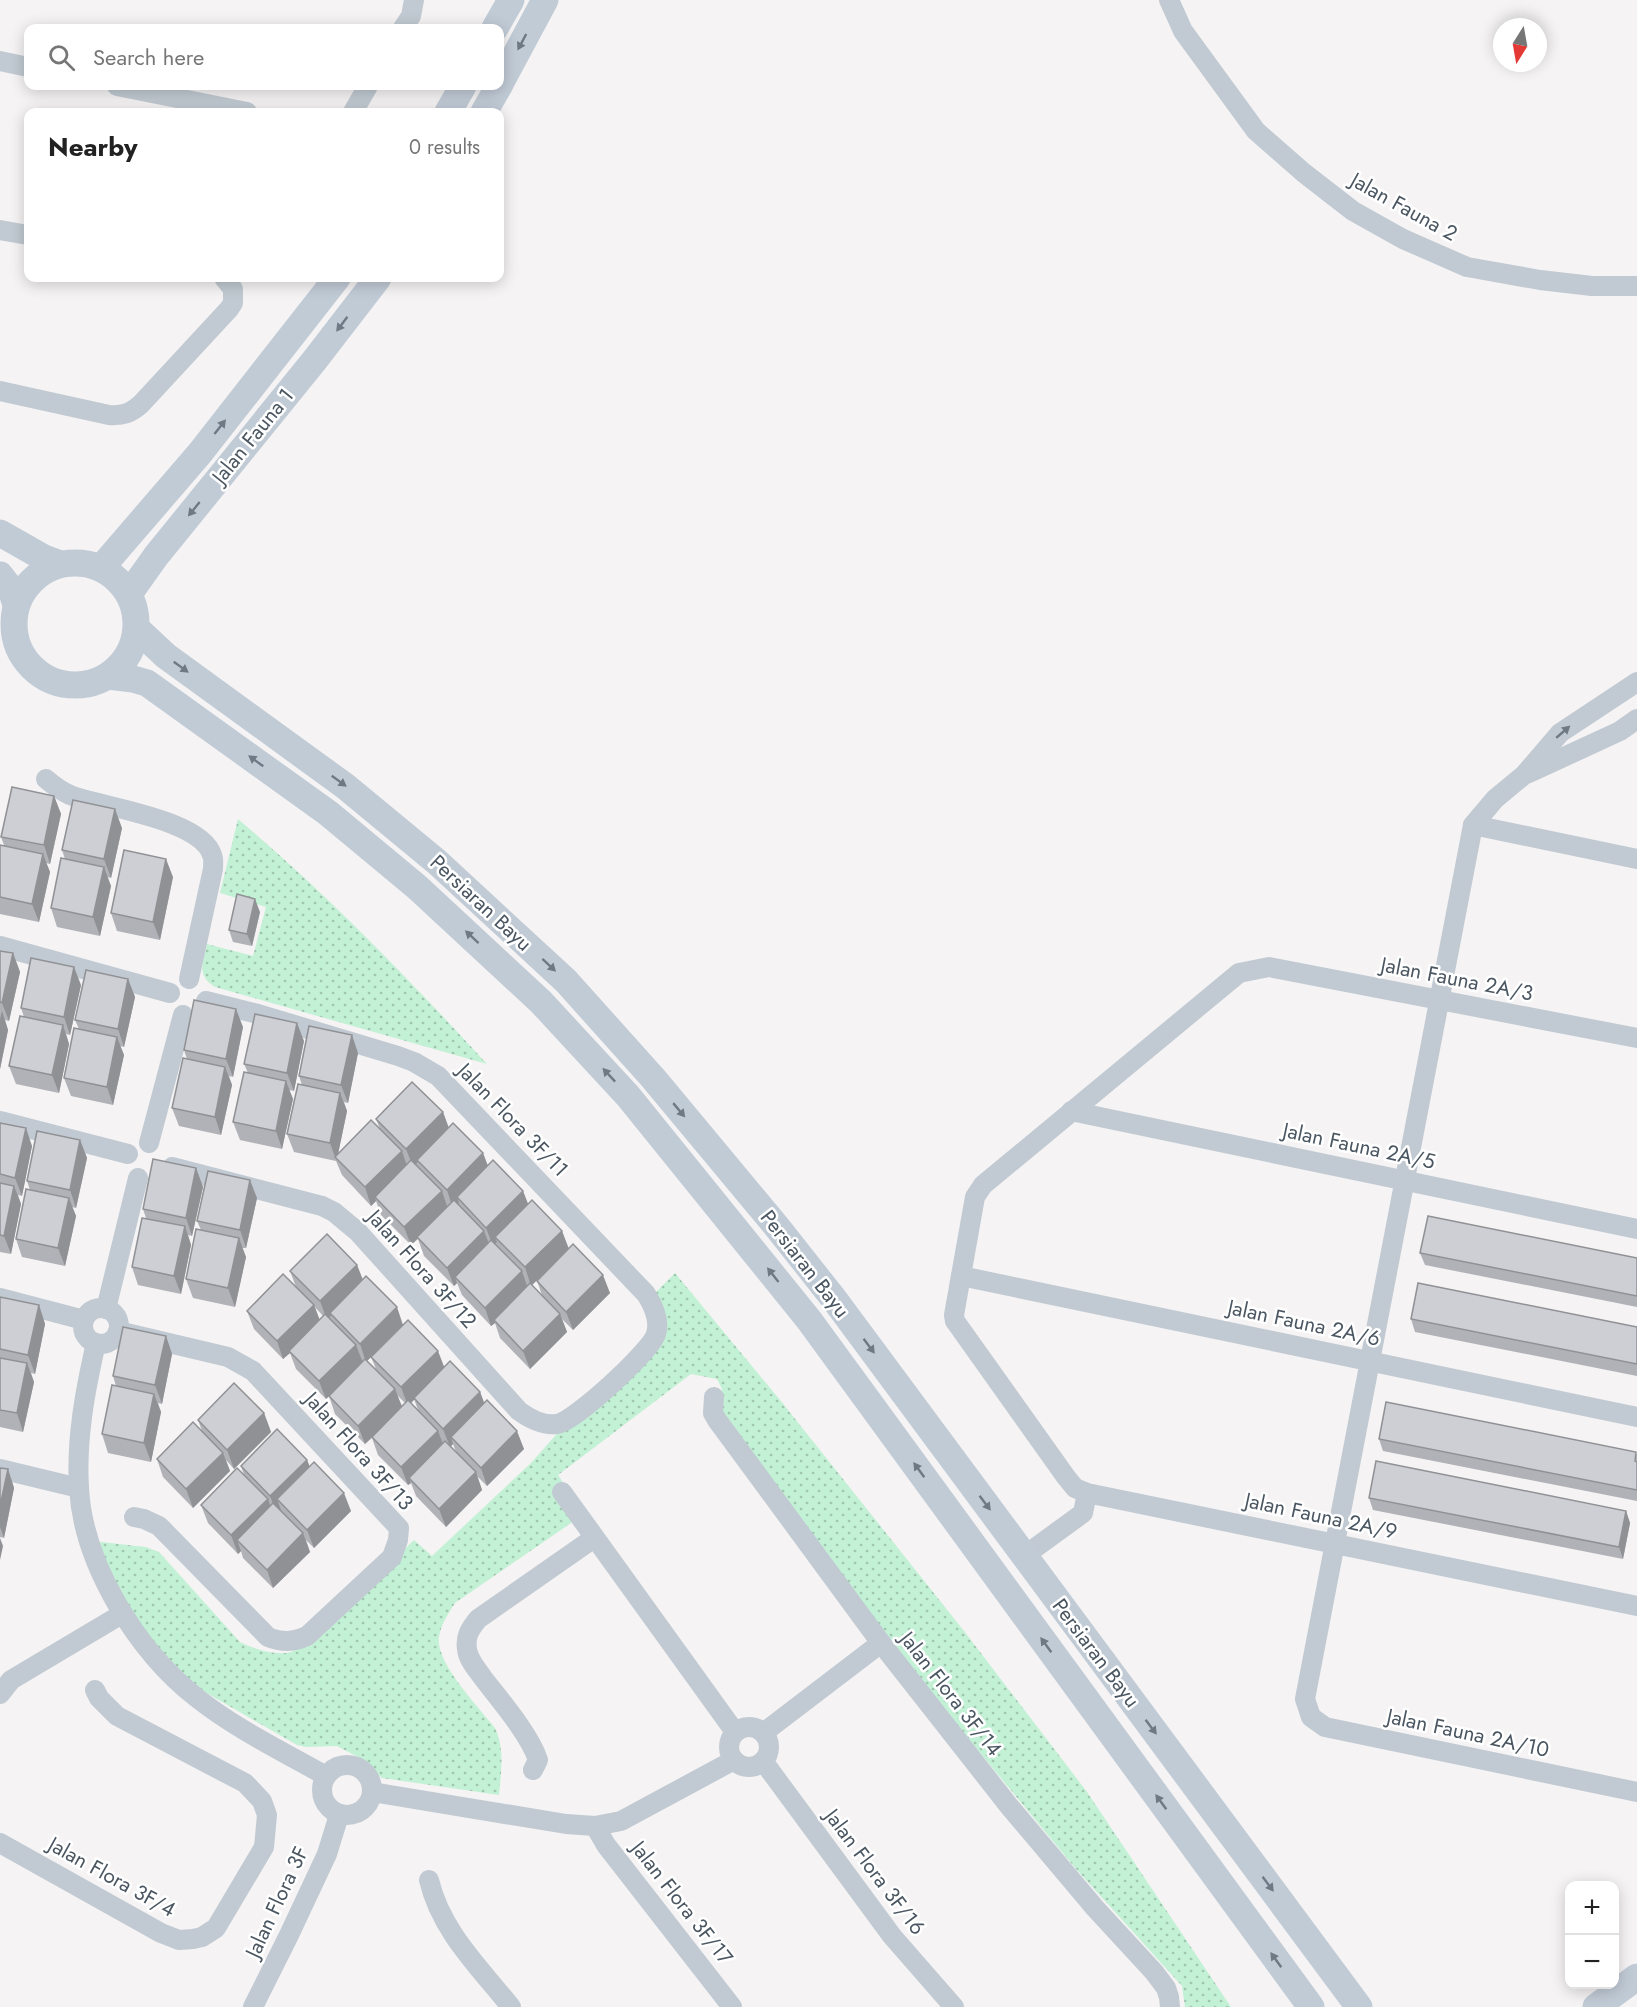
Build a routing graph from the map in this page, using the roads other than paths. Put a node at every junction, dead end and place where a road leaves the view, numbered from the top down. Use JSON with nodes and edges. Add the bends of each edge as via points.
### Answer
{"nodes":[{"id":1,"x":414,"y":0,"type":"edge"},
{"id":2,"x":511,"y":0,"type":"edge"},
{"id":3,"x":544,"y":0,"type":"edge"},
{"id":4,"x":1169,"y":0,"type":"edge"},
{"id":5,"x":405,"y":24,"type":"edge"},
{"id":6,"x":497,"y":24,"type":"edge"},
{"id":7,"x":0,"y":61,"type":"edge"},
{"id":8,"x":24,"y":66,"type":"edge"},
{"id":9,"x":504,"y":76,"type":"edge"},
{"id":10,"x":137,"y":90,"type":"edge"},
{"id":11,"x":366,"y":90,"type":"edge"},
{"id":12,"x":461,"y":90,"type":"edge"},
{"id":13,"x":496,"y":90,"type":"edge"},
{"id":14,"x":227,"y":108,"type":"edge"},
{"id":15,"x":355,"y":108,"type":"edge"},
{"id":16,"x":450,"y":108,"type":"edge"},
{"id":17,"x":486,"y":108,"type":"edge"},
{"id":18,"x":0,"y":230,"type":"edge"},
{"id":19,"x":24,"y":235,"type":"edge"},
{"id":20,"x":227,"y":282,"type":"edge"},
{"id":21,"x":334,"y":282,"type":"edge"},
{"id":22,"x":375,"y":282,"type":"edge"},
{"id":23,"x":1636,"y":286,"type":"edge"},
{"id":24,"x":0,"y":391,"type":"edge"},
{"id":25,"x":0,"y":533,"type":"edge"},
{"id":26,"x":60,"y":564,"type":"junction"},
{"id":27,"x":101,"y":568,"type":"junction"},
{"id":28,"x":0,"y":575,"type":"edge"},
{"id":29,"x":129,"y":594,"type":"junction"},
{"id":30,"x":16,"y":605,"type":"junction"},
{"id":31,"x":137,"y":629,"type":"junction"},
{"id":32,"x":108,"y":676,"type":"junction"},
{"id":33,"x":1637,"y":682,"type":"edge"},
{"id":34,"x":1637,"y":719,"type":"edge"},
{"id":35,"x":1524,"y":775,"type":"junction"},
{"id":36,"x":46,"y":779,"type":"dead end"},
{"id":37,"x":1473,"y":825,"type":"junction"},
{"id":38,"x":1637,"y":859,"type":"edge"},
{"id":39,"x":0,"y":946,"type":"edge"},
{"id":40,"x":189,"y":979,"type":"junction"},
{"id":41,"x":170,"y":993,"type":"junction"},
{"id":42,"x":1440,"y":1000,"type":"junction"},
{"id":43,"x":206,"y":1002,"type":"junction"},
{"id":44,"x":183,"y":1015,"type":"junction"},
{"id":45,"x":1637,"y":1038,"type":"edge"},
{"id":46,"x":1071,"y":1111,"type":"junction"},
{"id":47,"x":0,"y":1121,"type":"edge"},
{"id":48,"x":149,"y":1143,"type":"junction"},
{"id":49,"x":128,"y":1154,"type":"junction"},
{"id":50,"x":164,"y":1164,"type":"junction"},
{"id":51,"x":138,"y":1178,"type":"junction"},
{"id":52,"x":1405,"y":1180,"type":"junction"},
{"id":53,"x":1637,"y":1228,"type":"edge"},
{"id":54,"x":961,"y":1276,"type":"junction"},
{"id":55,"x":0,"y":1298,"type":"edge"},
{"id":56,"x":106,"y":1309,"type":"junction"},
{"id":57,"x":84,"y":1320,"type":"junction"},
{"id":58,"x":118,"y":1331,"type":"junction"},
{"id":59,"x":96,"y":1343,"type":"junction"},
{"id":60,"x":1370,"y":1361,"type":"junction"},
{"id":61,"x":610,"y":1384,"type":"joint"},
{"id":62,"x":714,"y":1397,"type":"dead end"},
{"id":63,"x":1637,"y":1417,"type":"edge"},
{"id":64,"x":0,"y":1469,"type":"edge"},
{"id":65,"x":79,"y":1488,"type":"junction"},
{"id":66,"x":562,"y":1492,"type":"dead end"},
{"id":67,"x":1087,"y":1493,"type":"junction"},
{"id":68,"x":134,"y":1517,"type":"dead end"},
{"id":69,"x":594,"y":1539,"type":"junction"},
{"id":70,"x":1335,"y":1544,"type":"junction"},
{"id":71,"x":1024,"y":1556,"type":"junction"},
{"id":72,"x":1637,"y":1606,"type":"edge"},
{"id":73,"x":122,"y":1614,"type":"junction"},
{"id":74,"x":880,"y":1642,"type":"junction"},
{"id":75,"x":4,"y":1682,"type":"edge"},
{"id":76,"x":95,"y":1690,"type":"dead end"},
{"id":77,"x":735,"y":1732,"type":"junction"},
{"id":78,"x":763,"y":1733,"type":"junction"},
{"id":79,"x":735,"y":1760,"type":"junction"},
{"id":80,"x":763,"y":1761,"type":"junction"},
{"id":81,"x":533,"y":1770,"type":"dead end"},
{"id":82,"x":326,"y":1776,"type":"junction"},
{"id":83,"x":372,"y":1792,"type":"junction"},
{"id":84,"x":1637,"y":1792,"type":"edge"},
{"id":85,"x":339,"y":1815,"type":"junction"},
{"id":86,"x":595,"y":1826,"type":"junction"},
{"id":87,"x":0,"y":1843,"type":"edge"},
{"id":88,"x":429,"y":1880,"type":"dead end"},
{"id":89,"x":1637,"y":1977,"type":"edge"},
{"id":90,"x":253,"y":2007,"type":"edge"},
{"id":91,"x":511,"y":2007,"type":"edge"},
{"id":92,"x":732,"y":2007,"type":"edge"},
{"id":93,"x":954,"y":2007,"type":"edge"},
{"id":94,"x":1170,"y":2007,"type":"edge"},
{"id":95,"x":1311,"y":2007,"type":"edge"},
{"id":96,"x":1359,"y":2007,"type":"edge"},
{"id":97,"x":1596,"y":2007,"type":"edge"}],
"edges":[{"from":1,"to":5,"type":"street"},
{"from":2,"to":6,"type":"main road"},
{"from":3,"to":9,"type":"main road","one_way":true},
{"from":4,"to":23,"type":"street","name":"Jalan Fauna 2","via":[[1183,31],[1256,131],[1353,211],[1403,239],[1467,267],[1592,286]]},
{"from":7,"to":8,"type":"street"},
{"from":10,"to":14,"type":"street"},
{"from":11,"to":15,"type":"street"},
{"from":12,"to":16,"type":"main road"},
{"from":13,"to":17,"type":"main road"},
{"from":18,"to":19,"type":"street"},
{"from":20,"to":24,"type":"street","via":[[233,289],[229,309],[134,411],[120,416]]},
{"from":27,"to":21,"type":"main road","one_way":true,"via":[[200,453]]},
{"from":22,"to":29,"type":"main road","name":"Jalan Fauna 1","one_way":true},
{"from":25,"to":26,"type":"main road"},
{"from":26,"to":27,"type":"main road","via":[[81,563]]},
{"from":26,"to":30,"type":"main road","via":[[41,573],[26,587]]},
{"from":27,"to":29,"type":"main road"},
{"from":28,"to":30,"type":"main road","via":[[11,589]]},
{"from":29,"to":31,"type":"main road"},
{"from":30,"to":32,"type":"main road","via":[[18,647],[30,665],[46,678],[88,684]]},
{"from":31,"to":32,"type":"main road","via":[[124,662]]},
{"from":31,"to":71,"type":"main road","name":"Persiaran Bayu","one_way":true,"via":[[175,663],[355,793],[437,862],[566,981],[653,1078],[784,1236]]},
{"from":95,"to":32,"type":"main road","name":"Persiaran Bayu","one_way":true,"via":[[809,1320],[628,1095],[541,1002],[417,887],[328,813],[147,684]]},
{"from":35,"to":33,"type":"street","one_way":true,"via":[[1560,733]]},
{"from":34,"to":35,"type":"street","via":[[1620,731]]},
{"from":35,"to":37,"type":"street","via":[[1495,798]]},
{"from":36,"to":40,"type":"street","via":[[70,795],[184,829],[206,845],[213,868]]},
{"from":37,"to":38,"type":"street"},
{"from":37,"to":42,"type":"street"},
{"from":39,"to":41,"type":"street"},
{"from":40,"to":41,"type":"street","via":[[176,982]]},
{"from":40,"to":43,"type":"street","via":[[204,989]]},
{"from":41,"to":44,"type":"street","via":[[170,1004]]},
{"from":42,"to":45,"type":"street","name":"Jalan Fauna 2A/3"},
{"from":42,"to":46,"type":"street","name":"Jalan Fauna 2A/3","via":[[1269,967],[1239,973]]},
{"from":42,"to":52,"type":"street"},
{"from":43,"to":44,"type":"street","via":[[194,1014]]},
{"from":43,"to":61,"type":"street","name":"Jalan Flora 3F/11","via":[[398,1056],[438,1076],[651,1302],[657,1333],[642,1354]]},
{"from":44,"to":48,"type":"street"},
{"from":46,"to":52,"type":"street","name":"Jalan Fauna 2A/5"},
{"from":46,"to":54,"type":"street","via":[[983,1185],[975,1197]]},
{"from":47,"to":49,"type":"street"},
{"from":48,"to":49,"type":"street","via":[[136,1145]]},
{"from":48,"to":50,"type":"street","via":[[160,1151]]},
{"from":49,"to":51,"type":"street","via":[[128,1168]]},
{"from":50,"to":51,"type":"street","via":[[157,1176]]},
{"from":50,"to":61,"type":"street","name":"Jalan Flora 3F/12","via":[[334,1212],[358,1233],[519,1411],[533,1420],[564,1422]]},
{"from":51,"to":56,"type":"street"},
{"from":52,"to":53,"type":"street","name":"Jalan Fauna 2A/5"},
{"from":52,"to":60,"type":"street"},
{"from":54,"to":60,"type":"street","name":"Jalan Fauna 2A/6"},
{"from":54,"to":67,"type":"street","via":[[955,1321],[1066,1477],[1075,1488]]},
{"from":55,"to":57,"type":"street"},
{"from":56,"to":57,"type":"street","via":[[93,1310]]},
{"from":56,"to":58,"type":"street","via":[[117,1318]]},
{"from":57,"to":59,"type":"street","via":[[85,1334]]},
{"from":58,"to":59,"type":"street","via":[[110,1342]]},
{"from":58,"to":68,"type":"street","name":"Jalan Flora 3F/13","via":[[228,1357],[247,1367],[399,1528],[392,1557],[307,1636],[293,1642],[268,1637],[159,1527]]},
{"from":59,"to":65,"type":"street","via":[[80,1426]]},
{"from":60,"to":63,"type":"street","name":"Jalan Fauna 2A/6"},
{"from":60,"to":70,"type":"street"},
{"from":62,"to":74,"type":"street","name":"Jalan Flora 3F/14","via":[[713,1413],[717,1420]]},
{"from":64,"to":65,"type":"street"},
{"from":65,"to":73,"type":"street","via":[[93,1551]]},
{"from":66,"to":69,"type":"street"},
{"from":67,"to":70,"type":"street","name":"Jalan Fauna 2A/9"},
{"from":67,"to":71,"type":"street","via":[[1083,1513]]},
{"from":69,"to":77,"type":"street"},
{"from":69,"to":81,"type":"street","via":[[478,1619],[467,1635],[467,1650],[474,1665],[536,1754],[538,1760]]},
{"from":70,"to":72,"type":"street","name":"Jalan Fauna 2A/9"},
{"from":70,"to":84,"type":"street","name":"Jalan Fauna 2A/10","via":[[1305,1698],[1311,1717],[1325,1727]]},
{"from":71,"to":96,"type":"main road","name":"Persiaran Bayu","one_way":true},
{"from":73,"to":75,"type":"street"},
{"from":73,"to":82,"type":"street","via":[[160,1665],[195,1697]]},
{"from":74,"to":78,"type":"street"},
{"from":74,"to":94,"type":"street","name":"Jalan Flora 3F/14","via":[[1009,1806],[1154,1971],[1166,1988]]},
{"from":76,"to":87,"type":"street","name":"Jalan Flora 3F/4","via":[[117,1716],[233,1776],[262,1801],[267,1815],[264,1847],[216,1928],[194,1939],[179,1940],[161,1933]]},
{"from":77,"to":78,"type":"street","via":[[749,1727]]},
{"from":77,"to":79,"type":"street","via":[[729,1746]]},
{"from":78,"to":80,"type":"street","via":[[769,1747]]},
{"from":79,"to":80,"type":"street","via":[[748,1767]]},
{"from":79,"to":86,"type":"street","via":[[631,1816]]},
{"from":80,"to":93,"type":"street","name":"Jalan Flora 3F/16","via":[[892,1936]]},
{"from":82,"to":83,"type":"street","via":[[337,1767],[352,1765],[365,1772]]},
{"from":82,"to":85,"type":"street","via":[[322,1799]]},
{"from":83,"to":85,"type":"street","via":[[368,1805],[358,1813]]},
{"from":83,"to":86,"type":"street"},
{"from":85,"to":90,"type":"street","name":"Jalan Flora 3F","via":[[327,1854]]},
{"from":86,"to":92,"type":"street","name":"Jalan Flora 3F/17"},
{"from":88,"to":91,"type":"street","via":[[444,1922]]},
{"from":89,"to":97,"type":"main road"}]}
